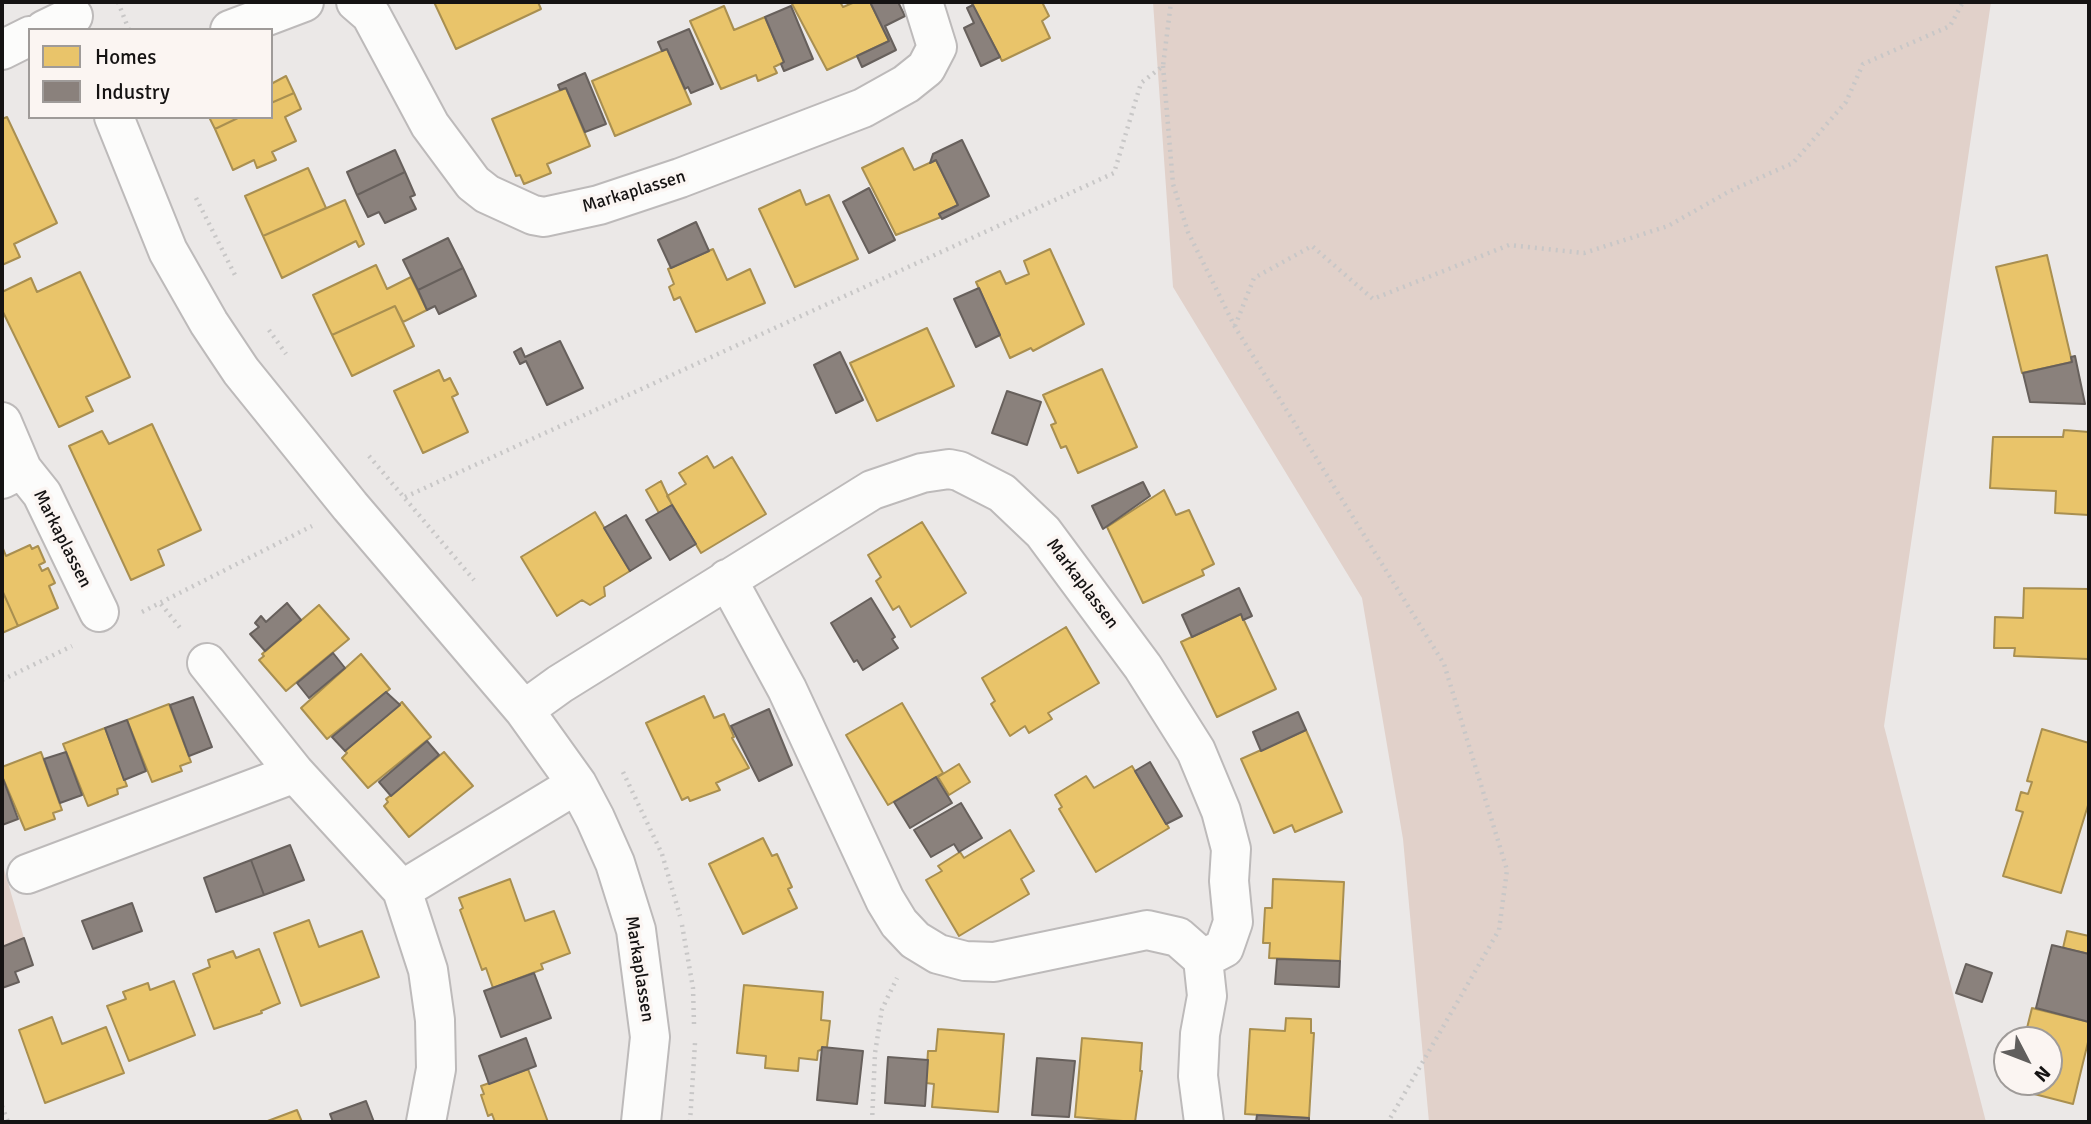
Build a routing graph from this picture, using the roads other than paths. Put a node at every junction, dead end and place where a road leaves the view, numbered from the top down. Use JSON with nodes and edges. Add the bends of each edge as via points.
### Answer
{"nodes":[{"id":1,"x":304,"y":2,"type":"edge"},
{"id":2,"x":356,"y":2,"type":"edge"},
{"id":3,"x":923,"y":2,"type":"edge"},
{"id":4,"x":235,"y":28,"type":"edge"},
{"id":5,"x":28,"y":37,"type":"edge"},
{"id":6,"x":2,"y":50,"type":"edge"},
{"id":7,"x":115,"y":119,"type":"edge"},
{"id":8,"x":2,"y":422,"type":"edge"},
{"id":9,"x":12,"y":474,"type":"edge"},
{"id":10,"x":727,"y":579,"type":"junction"},
{"id":11,"x":103,"y":620,"type":"road end"},
{"id":12,"x":207,"y":663,"type":"dead end"},
{"id":13,"x":524,"y":709,"type":"junction"},
{"id":14,"x":295,"y":773,"type":"junction"},
{"id":15,"x":577,"y":784,"type":"junction"},
{"id":16,"x":27,"y":874,"type":"dead end"},
{"id":17,"x":402,"y":890,"type":"junction"},
{"id":18,"x":1203,"y":959,"type":"junction"},
{"id":19,"x":426,"y":1122,"type":"edge"},
{"id":20,"x":641,"y":1122,"type":"edge"},
{"id":21,"x":1204,"y":1122,"type":"edge"}],
"edges":[{"from":1,"to":4,"type":"street"},
{"from":2,"to":3,"type":"street","name":"Markaplassen","via":[[371,15],[430,125],[473,183],[487,194],[544,217],[599,205],[680,178],[863,108],[906,84],[926,68],[937,47]]},
{"from":5,"to":6,"type":"street"},
{"from":7,"to":13,"type":"street","name":"Markaplassen","via":[[168,251],[241,371],[349,506]]},
{"from":8,"to":9,"type":"street","name":"Markaplassen"},
{"from":9,"to":11,"type":"street","name":"Markaplassen","via":[[42,494]]},
{"from":10,"to":13,"type":"street","name":"Markaplassen"},
{"from":10,"to":18,"type":"street","via":[[787,689],[886,900],[915,940],[938,954],[994,962],[1147,930],[1178,937]]},
{"from":10,"to":18,"type":"street","name":"Markaplassen","via":[[872,490],[922,472],[959,471],[1002,493],[1043,533],[1115,627],[1196,751],[1212,785],[1231,849],[1233,922],[1224,948]]},
{"from":12,"to":14,"type":"street"},
{"from":13,"to":15,"type":"street","name":"Markaplassen"},
{"from":14,"to":16,"type":"street"},
{"from":14,"to":17,"type":"street"},
{"from":15,"to":17,"type":"street"},
{"from":15,"to":20,"type":"street","name":"Markaplassen","via":[[615,863],[636,930],[650,1037]]},
{"from":17,"to":19,"type":"street","via":[[428,970],[435,1020],[436,1069]]},
{"from":18,"to":21,"type":"street","via":[[1207,996],[1198,1076]]}]}
